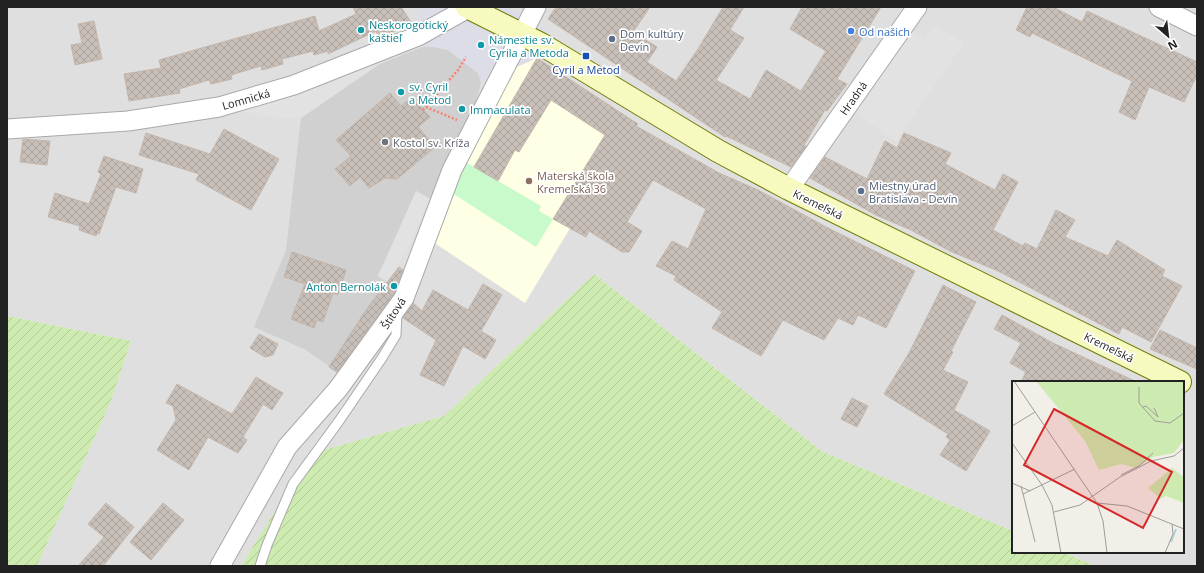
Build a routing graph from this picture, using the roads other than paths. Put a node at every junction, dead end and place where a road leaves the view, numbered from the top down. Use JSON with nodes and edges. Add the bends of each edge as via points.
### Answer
{"nodes":[{"id":1,"x":467,"y":7,"type":"edge"},
{"id":2,"x":536,"y":7,"type":"edge"},
{"id":3,"x":917,"y":7,"type":"edge"},
{"id":4,"x":1159,"y":7,"type":"edge"},
{"id":5,"x":1197,"y":26,"type":"edge"},
{"id":6,"x":523,"y":35,"type":"junction"},
{"id":7,"x":7,"y":129,"type":"edge"},
{"id":8,"x":789,"y":190,"type":"junction"},
{"id":9,"x":397,"y":310,"type":"junction"},
{"id":10,"x":1178,"y":381,"type":"edge"},
{"id":11,"x":1184,"y":384,"type":"edge"},
{"id":12,"x":1197,"y":390,"type":"edge"},
{"id":13,"x":220,"y":566,"type":"edge"},
{"id":14,"x":260,"y":566,"type":"edge"}],
"edges":[{"from":1,"to":6,"type":"street","name":"Kremeľská"},
{"from":1,"to":7,"type":"street","name":"Lomnická","via":[[418,36],[294,85],[219,107],[128,121]]},
{"from":2,"to":6,"type":"street","name":"Štítová"},
{"from":3,"to":8,"type":"street","name":"Hradná"},
{"from":4,"to":5,"type":"street"},
{"from":6,"to":8,"type":"street","name":"Kremeľská","via":[[718,151]]},
{"from":6,"to":9,"type":"street","name":"Štítová","via":[[452,170],[416,270]]},
{"from":8,"to":10,"type":"street","name":"Kremeľská"},
{"from":9,"to":13,"type":"street","name":"Štítová","via":[[338,389],[287,447]]},
{"from":9,"to":14,"type":"lane","via":[[396,335],[339,421],[293,484]]},
{"from":11,"to":12,"type":"street"}]}
